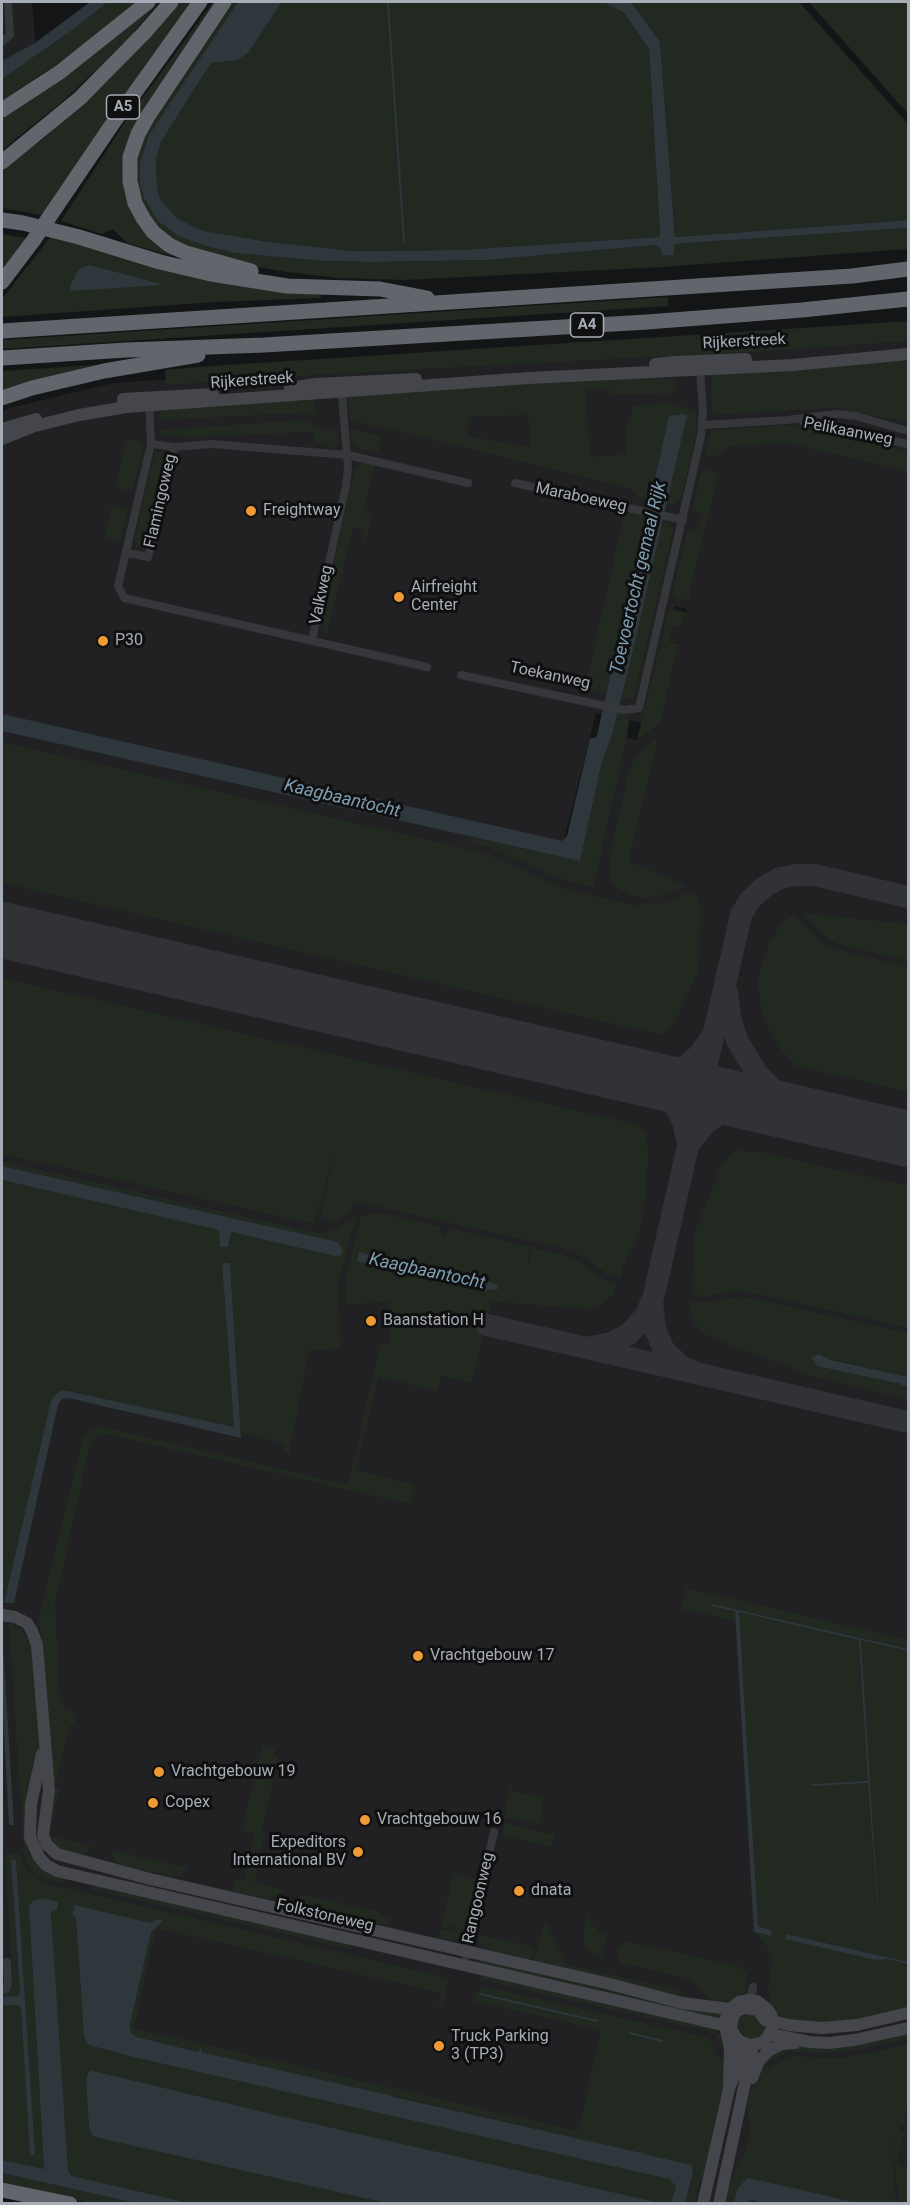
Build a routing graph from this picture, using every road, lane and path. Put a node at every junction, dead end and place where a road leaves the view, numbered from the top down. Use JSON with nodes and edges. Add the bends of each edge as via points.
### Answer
{"nodes":[{"id":1,"x":8,"y":2,"type":"edge"},
{"id":2,"x":148,"y":2,"type":"edge"},
{"id":3,"x":171,"y":2,"type":"edge"},
{"id":4,"x":200,"y":2,"type":"edge"},
{"id":5,"x":224,"y":2,"type":"edge"},
{"id":6,"x":2,"y":42,"type":"edge"},
{"id":7,"x":2,"y":110,"type":"edge"},
{"id":8,"x":2,"y":162,"type":"edge"},
{"id":9,"x":2,"y":220,"type":"edge"},
{"id":10,"x":909,"y":269,"type":"edge"},
{"id":11,"x":2,"y":282,"type":"edge"},
{"id":12,"x":318,"y":288,"type":"junction"},
{"id":13,"x":909,"y":299,"type":"edge"},
{"id":14,"x":448,"y":302,"type":"junction"},
{"id":15,"x":2,"y":331,"type":"edge"},
{"id":16,"x":264,"y":345,"type":"junction"},
{"id":17,"x":909,"y":350,"type":"edge"},
{"id":18,"x":909,"y":354,"type":"edge"},
{"id":19,"x":2,"y":358,"type":"edge"},
{"id":20,"x":700,"y":365,"type":"junction"},
{"id":21,"x":341,"y":387,"type":"junction"},
{"id":22,"x":2,"y":398,"type":"edge"},
{"id":23,"x":149,"y":401,"type":"junction"},
{"id":24,"x":787,"y":420,"type":"junction"},
{"id":25,"x":702,"y":425,"type":"junction"},
{"id":26,"x":2,"y":429,"type":"edge"},
{"id":27,"x":909,"y":431,"type":"edge"},
{"id":28,"x":2,"y":439,"type":"edge"},
{"id":29,"x":151,"y":444,"type":"junction"},
{"id":30,"x":909,"y":444,"type":"edge"},
{"id":31,"x":175,"y":447,"type":"junction"},
{"id":32,"x":348,"y":455,"type":"junction"},
{"id":33,"x":468,"y":483,"type":"dead end"},
{"id":34,"x":514,"y":483,"type":"dead end"},
{"id":35,"x":683,"y":520,"type":"junction"},
{"id":36,"x":126,"y":553,"type":"junction"},
{"id":37,"x":118,"y":586,"type":"joint"},
{"id":38,"x":312,"y":640,"type":"junction"},
{"id":39,"x":427,"y":667,"type":"dead end"},
{"id":40,"x":461,"y":675,"type":"dead end"},
{"id":41,"x":2,"y":1616,"type":"edge"},
{"id":42,"x":44,"y":1741,"type":"junction"},
{"id":43,"x":494,"y":1832,"type":"dead end"},
{"id":44,"x":467,"y":1951,"type":"junction"},
{"id":45,"x":2,"y":1963,"type":"edge"},
{"id":46,"x":464,"y":1965,"type":"junction"},
{"id":47,"x":753,"y":1987,"type":"dead end"},
{"id":48,"x":2,"y":1990,"type":"edge"},
{"id":49,"x":750,"y":2000,"type":"junction"},
{"id":50,"x":730,"y":2009,"type":"junction"},
{"id":51,"x":909,"y":2013,"type":"edge"},
{"id":52,"x":772,"y":2021,"type":"junction"},
{"id":53,"x":909,"y":2028,"type":"edge"},
{"id":54,"x":728,"y":2030,"type":"junction"},
{"id":55,"x":770,"y":2034,"type":"junction"},
{"id":56,"x":810,"y":2042,"type":"junction"},
{"id":57,"x":748,"y":2044,"type":"junction"},
{"id":58,"x":729,"y":2089,"type":"junction"},
{"id":59,"x":744,"y":2093,"type":"junction"},
{"id":60,"x":2,"y":2190,"type":"edge"},
{"id":61,"x":70,"y":2204,"type":"edge"},
{"id":62,"x":703,"y":2204,"type":"edge"},
{"id":63,"x":719,"y":2204,"type":"edge"}],
"edges":[{"from":1,"to":6,"type":"street","via":[[10,35]]},
{"from":2,"to":7,"type":"highway","via":[[60,72]]},
{"from":3,"to":8,"type":"highway","number":"A5","via":[[80,98]]},
{"from":4,"to":11,"type":"highway","number":"A5"},
{"from":5,"to":12,"type":"highway","number":"A4","via":[[138,134],[130,157],[135,203],[153,232],[186,253]]},
{"from":9,"to":12,"type":"highway","number":"A4","via":[[211,274]]},
{"from":10,"to":14,"type":"highway","number":"A4"},
{"from":12,"to":14,"type":"highway","number":"A4","via":[[380,289]]},
{"from":13,"to":16,"type":"highway","number":"A4","via":[[658,321]]},
{"from":14,"to":15,"type":"highway","number":"A4"},
{"from":16,"to":19,"type":"highway","number":"A4"},
{"from":16,"to":22,"type":"highway","number":"A4","via":[[104,371]]},
{"from":17,"to":20,"type":"street","name":"Rijkerstreek"},
{"from":18,"to":20,"type":"street","name":"Rijkerstreek","via":[[793,365]]},
{"from":20,"to":21,"type":"street","name":"Rijkerstreek"},
{"from":20,"to":25,"type":"street","name":"Toekanweg"},
{"from":21,"to":23,"type":"street","name":"Rijkerstreek"},
{"from":21,"to":32,"type":"street","name":"Valkweg"},
{"from":23,"to":26,"type":"street","name":"Rijkerstreek","via":[[125,399],[88,406]]},
{"from":23,"to":28,"type":"street","name":"Rijkerstreek","via":[[35,426]]},
{"from":23,"to":29,"type":"street","name":"Flamingoweg"},
{"from":24,"to":25,"type":"street","name":"Pelikaanweg"},
{"from":24,"to":27,"type":"street","name":"Pelikaanweg","via":[[848,415]]},
{"from":24,"to":30,"type":"street","name":"Pelikaanweg","via":[[823,424]]},
{"from":25,"to":35,"type":"street","name":"Toekanweg"},
{"from":29,"to":31,"type":"street","name":"Flamingoweg"},
{"from":29,"to":36,"type":"street","name":"Flamingoweg"},
{"from":31,"to":32,"type":"street","via":[[212,444]]},
{"from":31,"to":36,"type":"street","name":"Flamingoweg","via":[[148,557]]},
{"from":32,"to":33,"type":"street"},
{"from":32,"to":38,"type":"street","name":"Valkweg","via":[[346,486]]},
{"from":34,"to":35,"type":"street","name":"Maraboeweg"},
{"from":35,"to":40,"type":"street","name":"Toekanweg","via":[[639,708],[624,710]]},
{"from":36,"to":37,"type":"street","name":"Flamingoweg"},
{"from":37,"to":38,"type":"street","name":"Valkweg","via":[[124,598]]},
{"from":38,"to":39,"type":"street"},
{"from":41,"to":42,"type":"street","name":"Folkstoneweg","via":[[27,1623],[37,1645]]},
{"from":42,"to":44,"type":"street","name":"Folkstoneweg","via":[[48,1798],[44,1835],[47,1845],[57,1854]]},
{"from":42,"to":46,"type":"street","name":"Folkstoneweg","via":[[32,1798],[30,1834],[37,1854],[51,1869]]},
{"from":43,"to":44,"type":"street","name":"Rangoonweg"},
{"from":44,"to":46,"type":"street","name":"Rangoonweg"},
{"from":44,"to":50,"type":"street","name":"Folkstoneweg","via":[[682,2003]]},
{"from":45,"to":48,"type":"street","via":[[7,1962],[8,1984]]},
{"from":46,"to":54,"type":"street","name":"Folkstoneweg"},
{"from":47,"to":49,"type":"street"},
{"from":49,"to":50,"type":"street"},
{"from":49,"to":52,"type":"street","via":[[764,2005]]},
{"from":50,"to":54,"type":"street","via":[[726,2016]]},
{"from":51,"to":52,"type":"street","via":[[833,2028]]},
{"from":52,"to":54,"type":"street","via":[[765,2020],[758,2010],[745,2008],[735,2014]]},
{"from":52,"to":55,"type":"street"},
{"from":53,"to":56,"type":"street","via":[[854,2040]]},
{"from":54,"to":57,"type":"street"},
{"from":54,"to":58,"type":"street"},
{"from":55,"to":56,"type":"street"},
{"from":55,"to":57,"type":"street","via":[[761,2043]]},
{"from":56,"to":59,"type":"street","via":[[782,2044],[768,2051]]},
{"from":57,"to":58,"type":"street"},
{"from":57,"to":59,"type":"street"},
{"from":58,"to":62,"type":"street"},
{"from":59,"to":63,"type":"street"},
{"from":60,"to":61,"type":"highway"}]}
